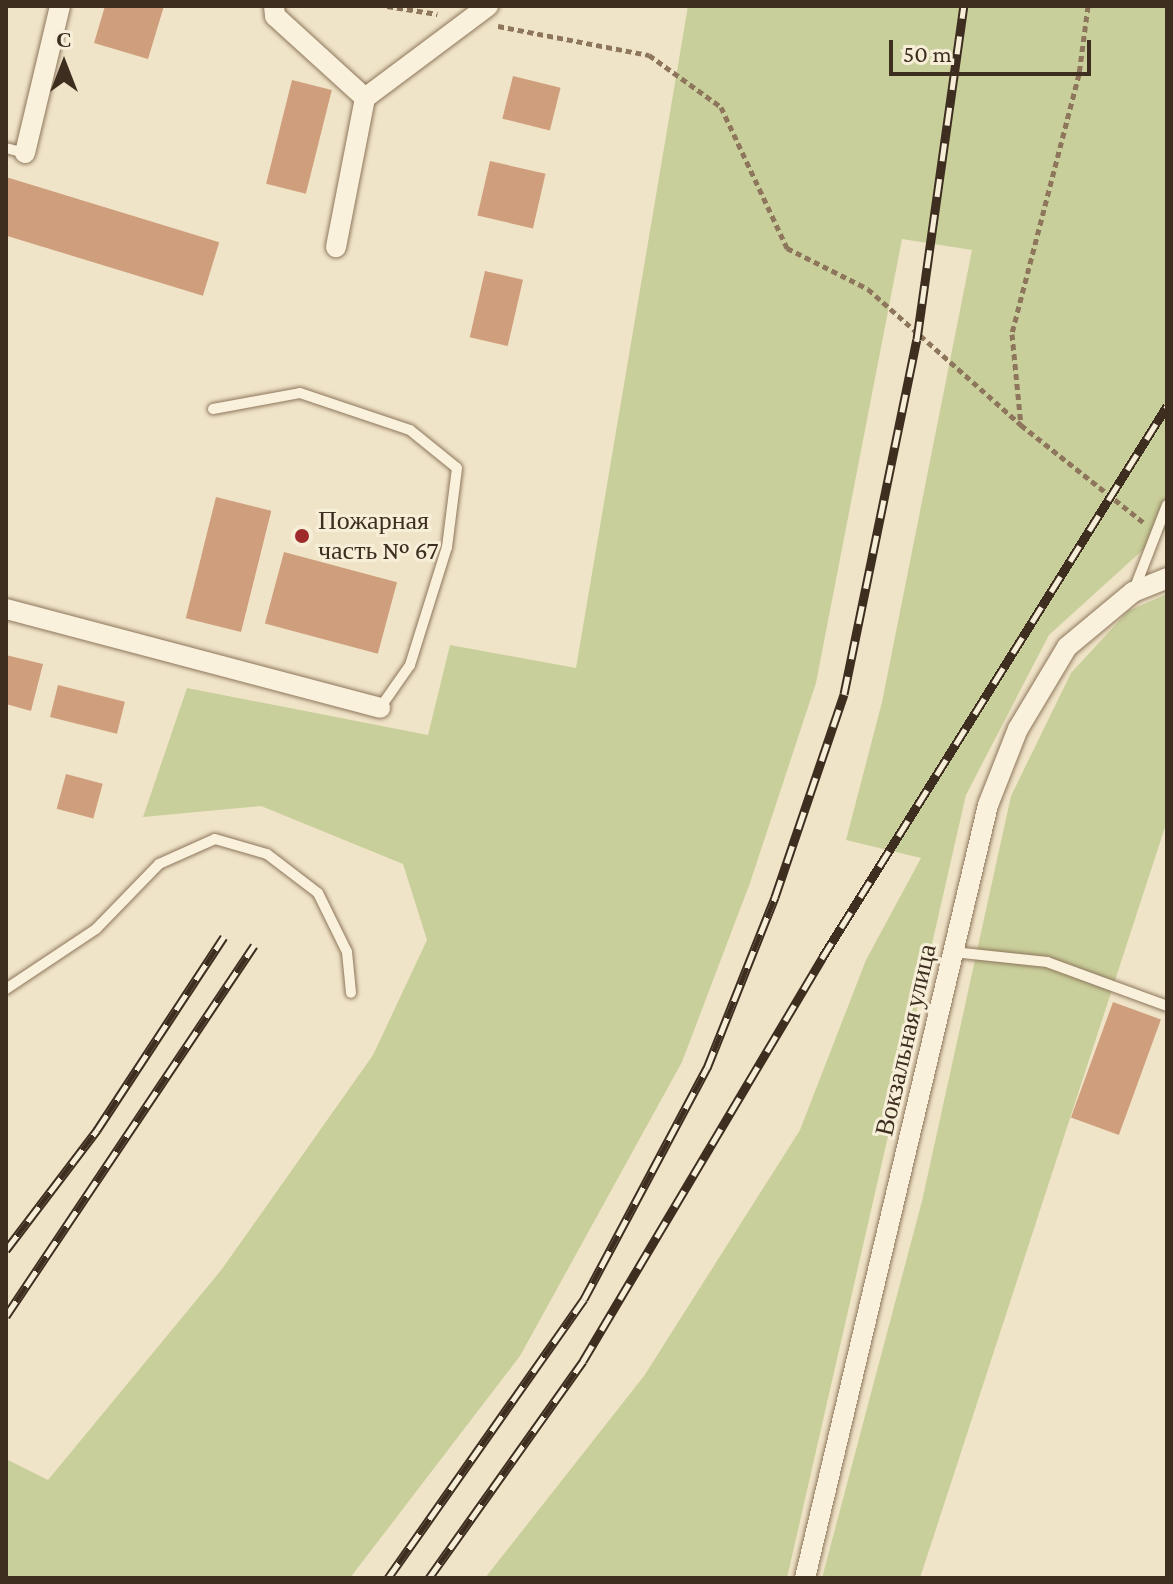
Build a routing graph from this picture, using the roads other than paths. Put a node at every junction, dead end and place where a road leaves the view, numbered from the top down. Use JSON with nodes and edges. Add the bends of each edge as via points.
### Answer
{"nodes":[{"id":1,"x":60,"y":6,"type":"edge"},
{"id":2,"x":274,"y":6,"type":"edge"},
{"id":3,"x":488,"y":6,"type":"edge"},
{"id":4,"x":365,"y":98,"type":"junction"},
{"id":5,"x":16,"y":151,"type":"edge"},
{"id":6,"x":336,"y":247,"type":"dead end"},
{"id":7,"x":213,"y":409,"type":"dead end"},
{"id":8,"x":1167,"y":505,"type":"edge"},
{"id":9,"x":1167,"y":578,"type":"edge"},
{"id":10,"x":1133,"y":592,"type":"junction"},
{"id":11,"x":6,"y":609,"type":"edge"},
{"id":12,"x":380,"y":708,"type":"joint"},
{"id":13,"x":953,"y":952,"type":"junction"},
{"id":14,"x":6,"y":989,"type":"edge"},
{"id":15,"x":351,"y":993,"type":"dead end"},
{"id":16,"x":1167,"y":1006,"type":"edge"},
{"id":17,"x":805,"y":1578,"type":"edge"}],
"edges":[{"from":1,"to":5,"type":"street"},
{"from":2,"to":4,"type":"street","via":[[275,16]]},
{"from":3,"to":4,"type":"street"},
{"from":4,"to":6,"type":"street"},
{"from":7,"to":12,"type":"lane","via":[[300,393],[410,430],[457,468],[447,547],[414,651]]},
{"from":8,"to":10,"type":"lane"},
{"from":9,"to":10,"type":"street","name":"Вокзальная улица"},
{"from":10,"to":13,"type":"street","name":"Вокзальная улица","via":[[1067,647],[1018,729],[988,805]]},
{"from":11,"to":12,"type":"street"},
{"from":13,"to":16,"type":"lane","via":[[1047,962]]},
{"from":13,"to":17,"type":"street","name":"Вокзальная улица"},
{"from":14,"to":15,"type":"lane","via":[[96,929],[159,864],[215,839],[267,854],[318,893],[347,952]]}]}
